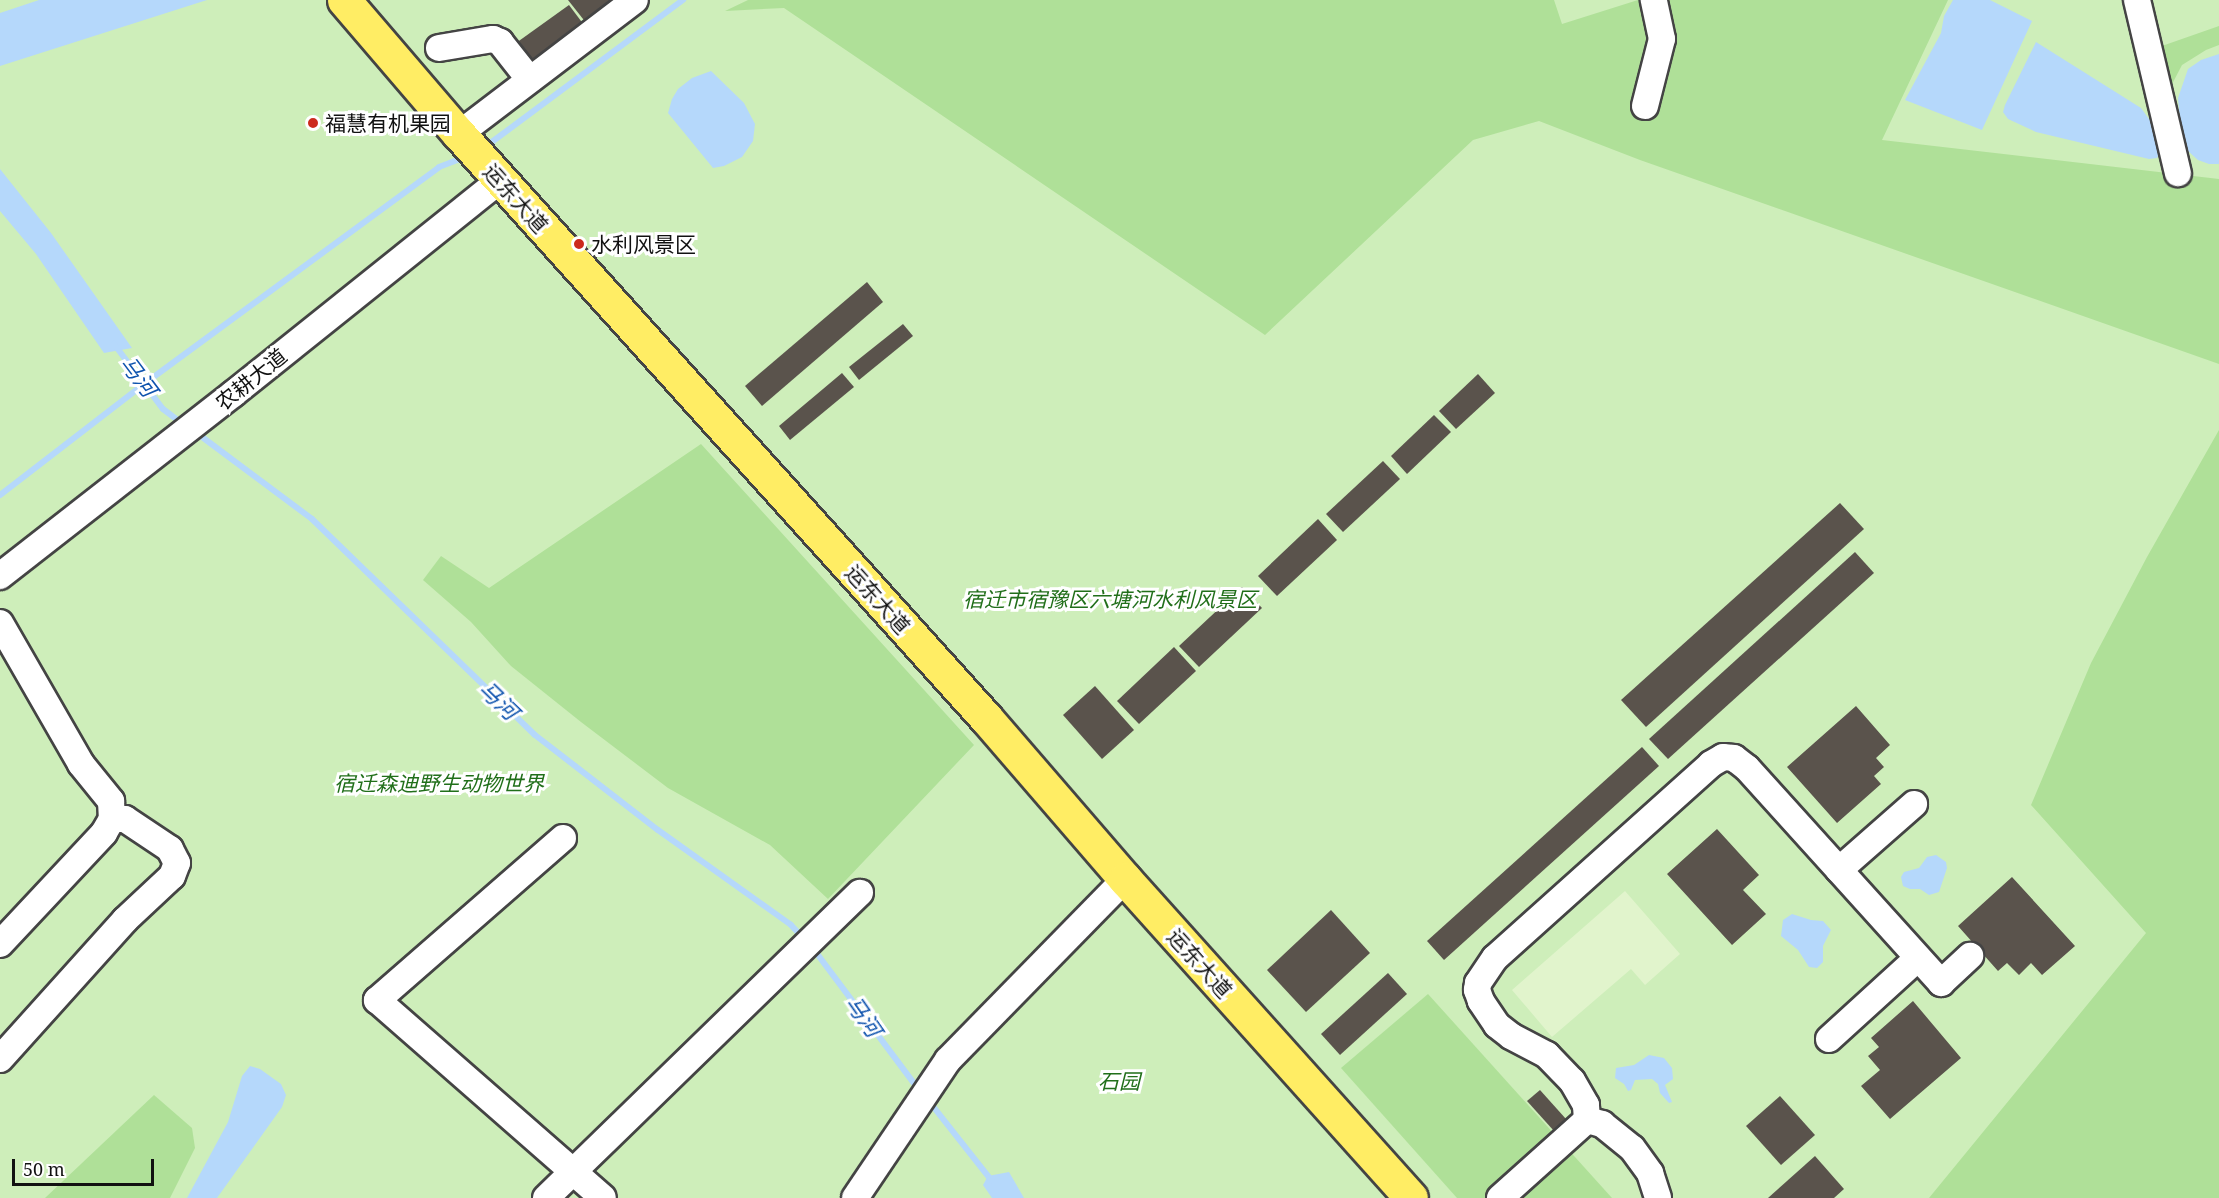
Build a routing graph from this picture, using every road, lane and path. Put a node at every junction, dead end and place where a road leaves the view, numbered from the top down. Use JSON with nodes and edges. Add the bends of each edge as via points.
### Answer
{"nodes":[{"id":1,"x":344,"y":0,"type":"edge"},
{"id":2,"x":635,"y":0,"type":"edge"},
{"id":3,"x":1654,"y":0,"type":"edge"},
{"id":4,"x":2137,"y":0,"type":"edge"},
{"id":5,"x":439,"y":48,"type":"dead end"},
{"id":6,"x":530,"y":80,"type":"junction"},
{"id":7,"x":1645,"y":106,"type":"dead end"},
{"id":8,"x":459,"y":134,"type":"junction"},
{"id":9,"x":2178,"y":173,"type":"dead end"},
{"id":10,"x":500,"y":180,"type":"junction"},
{"id":11,"x":0,"y":576,"type":"edge"},
{"id":12,"x":0,"y":623,"type":"edge"},
{"id":13,"x":1914,"y":804,"type":"dead end"},
{"id":14,"x":112,"y":819,"type":"junction"},
{"id":15,"x":563,"y":837,"type":"dead end"},
{"id":16,"x":1839,"y":870,"type":"junction"},
{"id":17,"x":1125,"y":879,"type":"junction"},
{"id":18,"x":860,"y":893,"type":"dead end"},
{"id":19,"x":0,"y":944,"type":"edge"},
{"id":20,"x":1970,"y":956,"type":"dead end"},
{"id":21,"x":1918,"y":958,"type":"junction"},
{"id":22,"x":1829,"y":1039,"type":"dead end"},
{"id":23,"x":0,"y":1059,"type":"edge"},
{"id":24,"x":1587,"y":1120,"type":"junction"},
{"id":25,"x":573,"y":1172,"type":"junction"},
{"id":26,"x":546,"y":1198,"type":"edge"},
{"id":27,"x":603,"y":1198,"type":"edge"},
{"id":28,"x":855,"y":1198,"type":"edge"},
{"id":29,"x":1411,"y":1198,"type":"edge"},
{"id":30,"x":1500,"y":1198,"type":"edge"},
{"id":31,"x":1658,"y":1198,"type":"edge"}],
"edges":[{"from":1,"to":8,"type":"main road","name":"运东大道"},
{"from":2,"to":6,"type":"street"},
{"from":3,"to":7,"type":"street","via":[[1662,39]]},
{"from":4,"to":9,"type":"street"},
{"from":5,"to":6,"type":"street","via":[[493,39],[500,42]]},
{"from":6,"to":8,"type":"street"},
{"from":8,"to":10,"type":"main road","name":"运东大道"},
{"from":10,"to":11,"type":"street","name":"农耕大道"},
{"from":10,"to":17,"type":"main road","name":"运东大道","via":[[986,718]]},
{"from":12,"to":14,"type":"street","via":[[81,765],[111,801]]},
{"from":13,"to":16,"type":"street"},
{"from":14,"to":19,"type":"street","via":[[104,833]]},
{"from":14,"to":23,"type":"street","via":[[125,819],[170,849],[177,863],[172,876],[125,920]]},
{"from":15,"to":25,"type":"street","via":[[377,1000]]},
{"from":16,"to":21,"type":"street"},
{"from":16,"to":24,"type":"street","via":[[1747,768],[1734,758],[1723,757],[1495,957],[1485,968],[1477,990],[1489,1015],[1511,1036],[1547,1055],[1563,1070],[1586,1105]]},
{"from":17,"to":28,"type":"street","via":[[948,1060]]},
{"from":17,"to":29,"type":"main road","name":"运东大道"},
{"from":18,"to":25,"type":"street"},
{"from":20,"to":21,"type":"street","via":[[1941,983]]},
{"from":21,"to":22,"type":"street"},
{"from":24,"to":30,"type":"street"},
{"from":24,"to":31,"type":"street","via":[[1602,1124],[1632,1148],[1650,1173]]},
{"from":25,"to":26,"type":"street"},
{"from":25,"to":27,"type":"street"}]}
